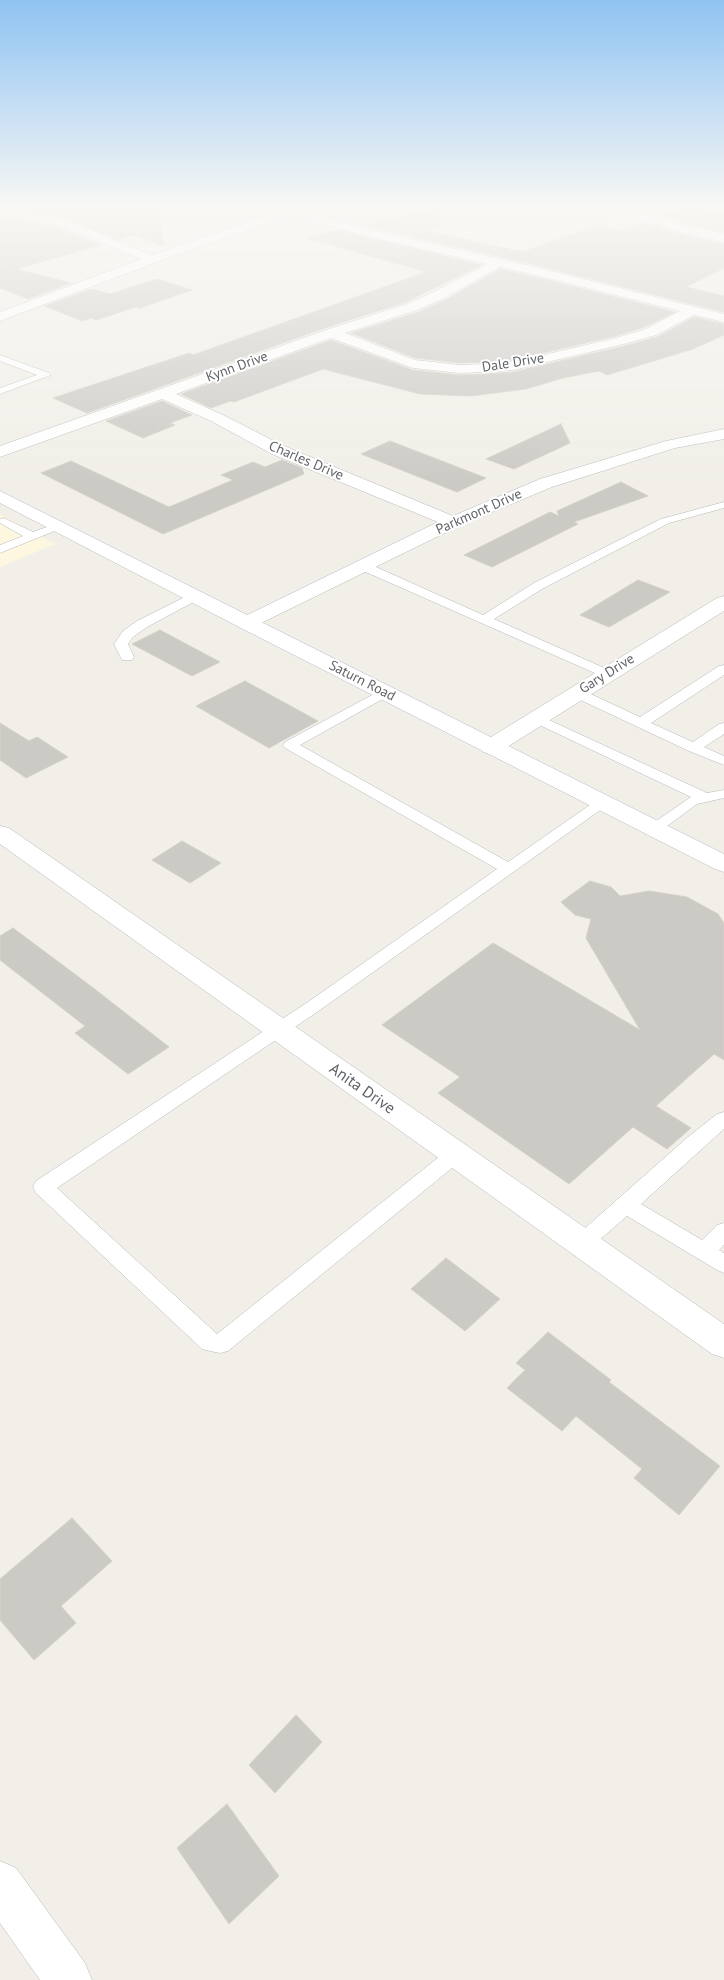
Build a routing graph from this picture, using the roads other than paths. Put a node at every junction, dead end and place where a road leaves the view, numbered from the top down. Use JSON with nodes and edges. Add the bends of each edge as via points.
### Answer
{"nodes":[{"id":1,"x":50,"y":298,"type":"edge"},
{"id":2,"x":431,"y":298,"type":"edge"},
{"id":3,"x":644,"y":298,"type":"edge"},
{"id":4,"x":692,"y":310,"type":"junction"},
{"id":5,"x":0,"y":318,"type":"edge"},
{"id":6,"x":724,"y":318,"type":"edge"},
{"id":7,"x":331,"y":334,"type":"junction"},
{"id":8,"x":0,"y":358,"type":"edge"},
{"id":9,"x":2,"y":389,"type":"edge"},
{"id":10,"x":163,"y":394,"type":"junction"},
{"id":11,"x":724,"y":434,"type":"edge"},
{"id":12,"x":0,"y":452,"type":"edge"},
{"id":13,"x":0,"y":496,"type":"edge"},
{"id":14,"x":724,"y":505,"type":"edge"},
{"id":15,"x":30,"y":511,"type":"junction"},
{"id":16,"x":2,"y":522,"type":"edge"},
{"id":17,"x":453,"y":522,"type":"junction"},
{"id":18,"x":58,"y":526,"type":"junction"},
{"id":19,"x":33,"y":536,"type":"junction"},
{"id":20,"x":0,"y":549,"type":"edge"},
{"id":21,"x":362,"y":566,"type":"junction"},
{"id":22,"x":195,"y":596,"type":"junction"},
{"id":23,"x":724,"y":602,"type":"edge"},
{"id":24,"x":484,"y":620,"type":"junction"},
{"id":25,"x":246,"y":622,"type":"junction"},
{"id":26,"x":127,"y":657,"type":"dead end"},
{"id":27,"x":724,"y":668,"type":"edge"},
{"id":28,"x":606,"y":674,"type":"junction"},
{"id":29,"x":385,"y":692,"type":"junction"},
{"id":30,"x":577,"y":693,"type":"junction"},
{"id":31,"x":536,"y":718,"type":"junction"},
{"id":32,"x":641,"y":723,"type":"junction"},
{"id":33,"x":724,"y":727,"type":"edge"},
{"id":34,"x":491,"y":747,"type":"junction"},
{"id":35,"x":694,"y":748,"type":"junction"},
{"id":36,"x":724,"y":761,"type":"edge"},
{"id":37,"x":724,"y":794,"type":"edge"},
{"id":38,"x":705,"y":798,"type":"junction"},
{"id":39,"x":602,"y":803,"type":"junction"},
{"id":40,"x":654,"y":829,"type":"junction"},
{"id":41,"x":0,"y":833,"type":"edge"},
{"id":42,"x":724,"y":864,"type":"edge"},
{"id":43,"x":508,"y":869,"type":"junction"},
{"id":44,"x":276,"y":1029,"type":"junction"},
{"id":45,"x":724,"y":1118,"type":"edge"},
{"id":46,"x":456,"y":1154,"type":"junction"},
{"id":47,"x":626,"y":1205,"type":"junction"},
{"id":48,"x":724,"y":1231,"type":"edge"},
{"id":49,"x":582,"y":1243,"type":"junction"},
{"id":50,"x":704,"y":1252,"type":"junction"},
{"id":51,"x":724,"y":1264,"type":"edge"},
{"id":52,"x":724,"y":1343,"type":"edge"},
{"id":53,"x":0,"y":1884,"type":"edge"},
{"id":54,"x":68,"y":1980,"type":"edge"}],
"edges":[{"from":1,"to":5,"type":"street"},
{"from":2,"to":7,"type":"street","name":"Kynn Drive"},
{"from":3,"to":4,"type":"street"},
{"from":4,"to":6,"type":"street"},
{"from":4,"to":7,"type":"street","name":"Dale Drive","via":[[651,332],[619,342],[513,366],[485,368],[413,364]]},
{"from":7,"to":10,"type":"street","name":"Kynn Drive"},
{"from":8,"to":9,"type":"lane","via":[[46,375]]},
{"from":10,"to":12,"type":"street","name":"Kynn Drive"},
{"from":10,"to":17,"type":"street","name":"Charles Drive","via":[[278,450]]},
{"from":11,"to":17,"type":"street","name":"Parkmont Drive","via":[[672,444],[546,483]]},
{"from":13,"to":15,"type":"street","name":"Saturn Road"},
{"from":14,"to":24,"type":"lane","via":[[665,521],[538,586]]},
{"from":15,"to":16,"type":"lane"},
{"from":15,"to":18,"type":"street","name":"Saturn Road"},
{"from":16,"to":19,"type":"lane"},
{"from":17,"to":21,"type":"street","name":"Parkmont Drive"},
{"from":18,"to":19,"type":"lane"},
{"from":18,"to":22,"type":"street","name":"Saturn Road"},
{"from":19,"to":20,"type":"lane"},
{"from":21,"to":24,"type":"lane"},
{"from":21,"to":25,"type":"street","name":"Parkmont Drive"},
{"from":22,"to":25,"type":"street","name":"Saturn Road"},
{"from":22,"to":26,"type":"lane","via":[[128,634],[121,644]]},
{"from":23,"to":28,"type":"street","name":"Gary Drive"},
{"from":24,"to":28,"type":"lane"},
{"from":25,"to":29,"type":"street","name":"Saturn Road"},
{"from":27,"to":32,"type":"lane"},
{"from":28,"to":30,"type":"street","name":"Gary Drive"},
{"from":29,"to":34,"type":"street","name":"Saturn Road"},
{"from":29,"to":43,"type":"lane","via":[[290,745]]},
{"from":30,"to":31,"type":"street","name":"Gary Drive"},
{"from":30,"to":32,"type":"lane"},
{"from":31,"to":34,"type":"street","name":"Gary Drive"},
{"from":31,"to":38,"type":"lane"},
{"from":32,"to":35,"type":"lane"},
{"from":33,"to":35,"type":"lane"},
{"from":34,"to":39,"type":"street","name":"Saturn Road"},
{"from":35,"to":36,"type":"lane"},
{"from":37,"to":38,"type":"lane"},
{"from":38,"to":40,"type":"lane","via":[[692,801]]},
{"from":39,"to":40,"type":"street","name":"Saturn Road"},
{"from":39,"to":43,"type":"lane"},
{"from":40,"to":42,"type":"street","name":"Saturn Road"},
{"from":41,"to":44,"type":"street","name":"Anita Drive"},
{"from":43,"to":44,"type":"lane","via":[[314,1006]]},
{"from":44,"to":46,"type":"street","name":"Anita Drive"},
{"from":44,"to":46,"type":"lane","via":[[43,1187],[210,1342],[220,1344]]},
{"from":45,"to":47,"type":"lane"},
{"from":46,"to":49,"type":"street","name":"Anita Drive"},
{"from":47,"to":49,"type":"lane"},
{"from":47,"to":50,"type":"lane"},
{"from":48,"to":50,"type":"lane"},
{"from":49,"to":52,"type":"street","name":"Anita Drive"},
{"from":50,"to":51,"type":"lane"},
{"from":53,"to":54,"type":"street"}]}
